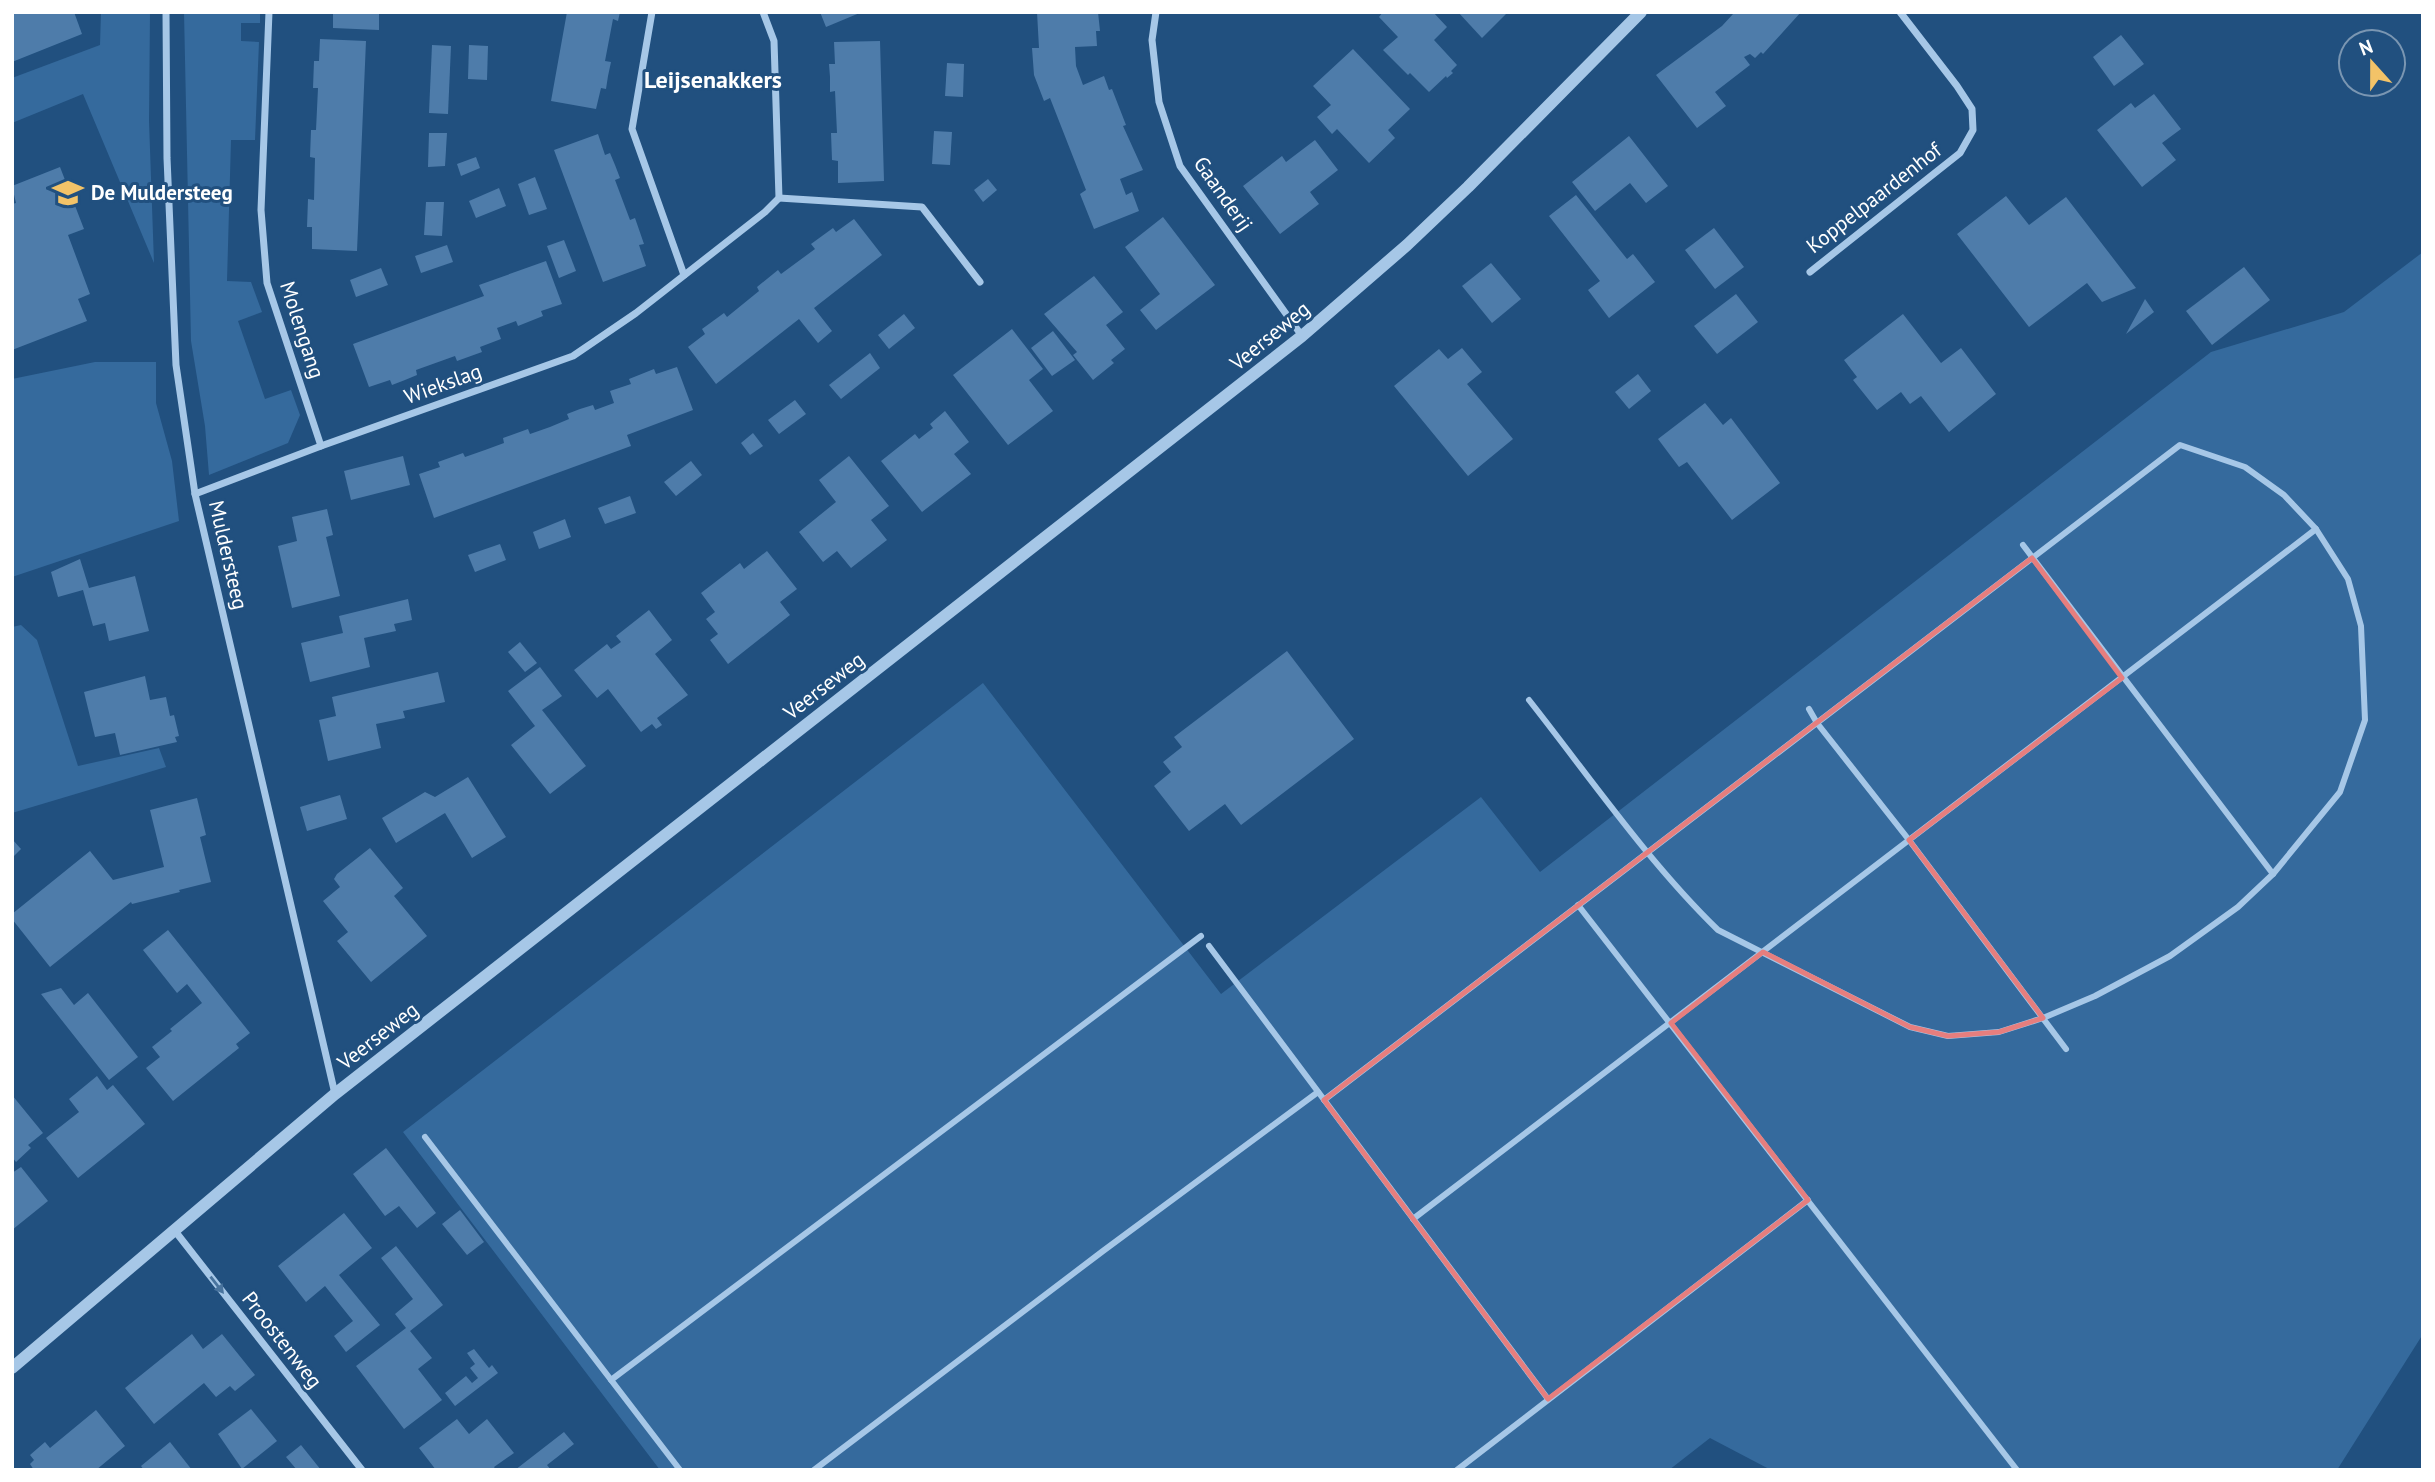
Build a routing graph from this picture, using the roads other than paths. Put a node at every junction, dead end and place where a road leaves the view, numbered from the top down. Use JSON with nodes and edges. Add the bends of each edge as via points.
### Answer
{"nodes":[{"id":1,"x":166,"y":12,"type":"edge"},
{"id":2,"x":269,"y":12,"type":"edge"},
{"id":3,"x":652,"y":12,"type":"edge"},
{"id":4,"x":763,"y":12,"type":"edge"},
{"id":5,"x":1156,"y":12,"type":"edge"},
{"id":6,"x":1642,"y":12,"type":"edge"},
{"id":7,"x":1899,"y":12,"type":"edge"},
{"id":8,"x":779,"y":198,"type":"junction"},
{"id":9,"x":1810,"y":272,"type":"dead end"},
{"id":10,"x":684,"y":275,"type":"junction"},
{"id":11,"x":980,"y":282,"type":"dead end"},
{"id":12,"x":1302,"y":336,"type":"junction"},
{"id":13,"x":321,"y":446,"type":"junction"},
{"id":14,"x":195,"y":494,"type":"junction"},
{"id":15,"x":2316,"y":529,"type":"junction"},
{"id":16,"x":2023,"y":545,"type":"dead end"},
{"id":17,"x":2032,"y":558,"type":"junction"},
{"id":18,"x":2122,"y":678,"type":"junction"},
{"id":19,"x":1529,"y":700,"type":"dead end"},
{"id":20,"x":1810,"y":709,"type":"dead end"},
{"id":21,"x":1817,"y":723,"type":"junction"},
{"id":22,"x":1909,"y":840,"type":"junction"},
{"id":23,"x":1648,"y":851,"type":"junction"},
{"id":24,"x":2273,"y":874,"type":"junction"},
{"id":25,"x":1578,"y":905,"type":"junction"},
{"id":26,"x":1201,"y":936,"type":"dead end"},
{"id":27,"x":1209,"y":946,"type":"dead end"},
{"id":28,"x":1763,"y":952,"type":"junction"},
{"id":29,"x":2043,"y":1018,"type":"junction"},
{"id":30,"x":1671,"y":1023,"type":"junction"},
{"id":31,"x":2066,"y":1049,"type":"dead end"},
{"id":32,"x":1318,"y":1092,"type":"junction"},
{"id":33,"x":335,"y":1094,"type":"junction"},
{"id":34,"x":1324,"y":1100,"type":"junction"},
{"id":35,"x":425,"y":1137,"type":"dead end"},
{"id":36,"x":1808,"y":1200,"type":"junction"},
{"id":37,"x":1413,"y":1219,"type":"junction"},
{"id":38,"x":175,"y":1231,"type":"junction"},
{"id":39,"x":12,"y":1368,"type":"edge"},
{"id":40,"x":611,"y":1380,"type":"junction"},
{"id":41,"x":1548,"y":1399,"type":"junction"},
{"id":42,"x":362,"y":1470,"type":"edge"},
{"id":43,"x":680,"y":1470,"type":"edge"},
{"id":44,"x":814,"y":1470,"type":"edge"},
{"id":45,"x":1457,"y":1470,"type":"edge"},
{"id":46,"x":2017,"y":1470,"type":"edge"}],
"edges":[{"from":1,"to":14,"type":"street","name":"Muldersteeg","via":[[176,365]]},
{"from":2,"to":13,"type":"street","name":"Molengang","via":[[261,210],[267,283]]},
{"from":3,"to":10,"type":"street","via":[[632,129]]},
{"from":4,"to":8,"type":"street","via":[[774,41]]},
{"from":5,"to":12,"type":"street","name":"Gaanderij","via":[[1152,40],[1159,102],[1180,166]]},
{"from":6,"to":12,"type":"street","name":"Veerseweg","via":[[1442,212]]},
{"from":7,"to":9,"type":"street","name":"Koppelpaardenhof","via":[[1972,109],[1973,130],[1960,153]]},
{"from":8,"to":10,"type":"street","name":"Wiekslag"},
{"from":8,"to":11,"type":"street","via":[[922,206]]},
{"from":10,"to":13,"type":"street","name":"Wiekslag","via":[[573,356]]},
{"from":12,"to":33,"type":"street","name":"Veerseweg"},
{"from":13,"to":14,"type":"street","name":"Wiekslag"},
{"from":14,"to":33,"type":"street","name":"Muldersteeg"},
{"from":15,"to":17,"type":"street","via":[[2284,495],[2245,467],[2180,445]]},
{"from":15,"to":18,"type":"street"},
{"from":15,"to":24,"type":"street","via":[[2348,579],[2361,626],[2365,720],[2340,792]]},
{"from":16,"to":17,"type":"street"},
{"from":17,"to":18,"type":"street"},
{"from":17,"to":21,"type":"street"},
{"from":18,"to":22,"type":"street"},
{"from":18,"to":24,"type":"street"},
{"from":19,"to":23,"type":"street"},
{"from":20,"to":21,"type":"street"},
{"from":21,"to":22,"type":"street"},
{"from":21,"to":23,"type":"street"},
{"from":22,"to":28,"type":"street"},
{"from":22,"to":29,"type":"street"},
{"from":23,"to":25,"type":"street"},
{"from":23,"to":28,"type":"street","via":[[1718,930]]},
{"from":24,"to":29,"type":"street","via":[[2238,907],[2170,956]]},
{"from":25,"to":30,"type":"street"},
{"from":25,"to":34,"type":"street"},
{"from":26,"to":40,"type":"street"},
{"from":27,"to":32,"type":"street"},
{"from":28,"to":29,"type":"street","via":[[1910,1027],[1948,1036],[1999,1032]]},
{"from":28,"to":30,"type":"street"},
{"from":29,"to":31,"type":"street"},
{"from":30,"to":36,"type":"street"},
{"from":30,"to":37,"type":"street"},
{"from":32,"to":34,"type":"street"},
{"from":32,"to":44,"type":"street"},
{"from":33,"to":38,"type":"street","name":"Veerseweg"},
{"from":34,"to":37,"type":"street"},
{"from":35,"to":40,"type":"street"},
{"from":36,"to":41,"type":"street"},
{"from":36,"to":46,"type":"street"},
{"from":37,"to":41,"type":"street"},
{"from":38,"to":39,"type":"street","name":"Veerseweg"},
{"from":38,"to":42,"type":"street","name":"Proostenweg","one_way":true},
{"from":40,"to":43,"type":"street"},
{"from":41,"to":45,"type":"street"}]}
